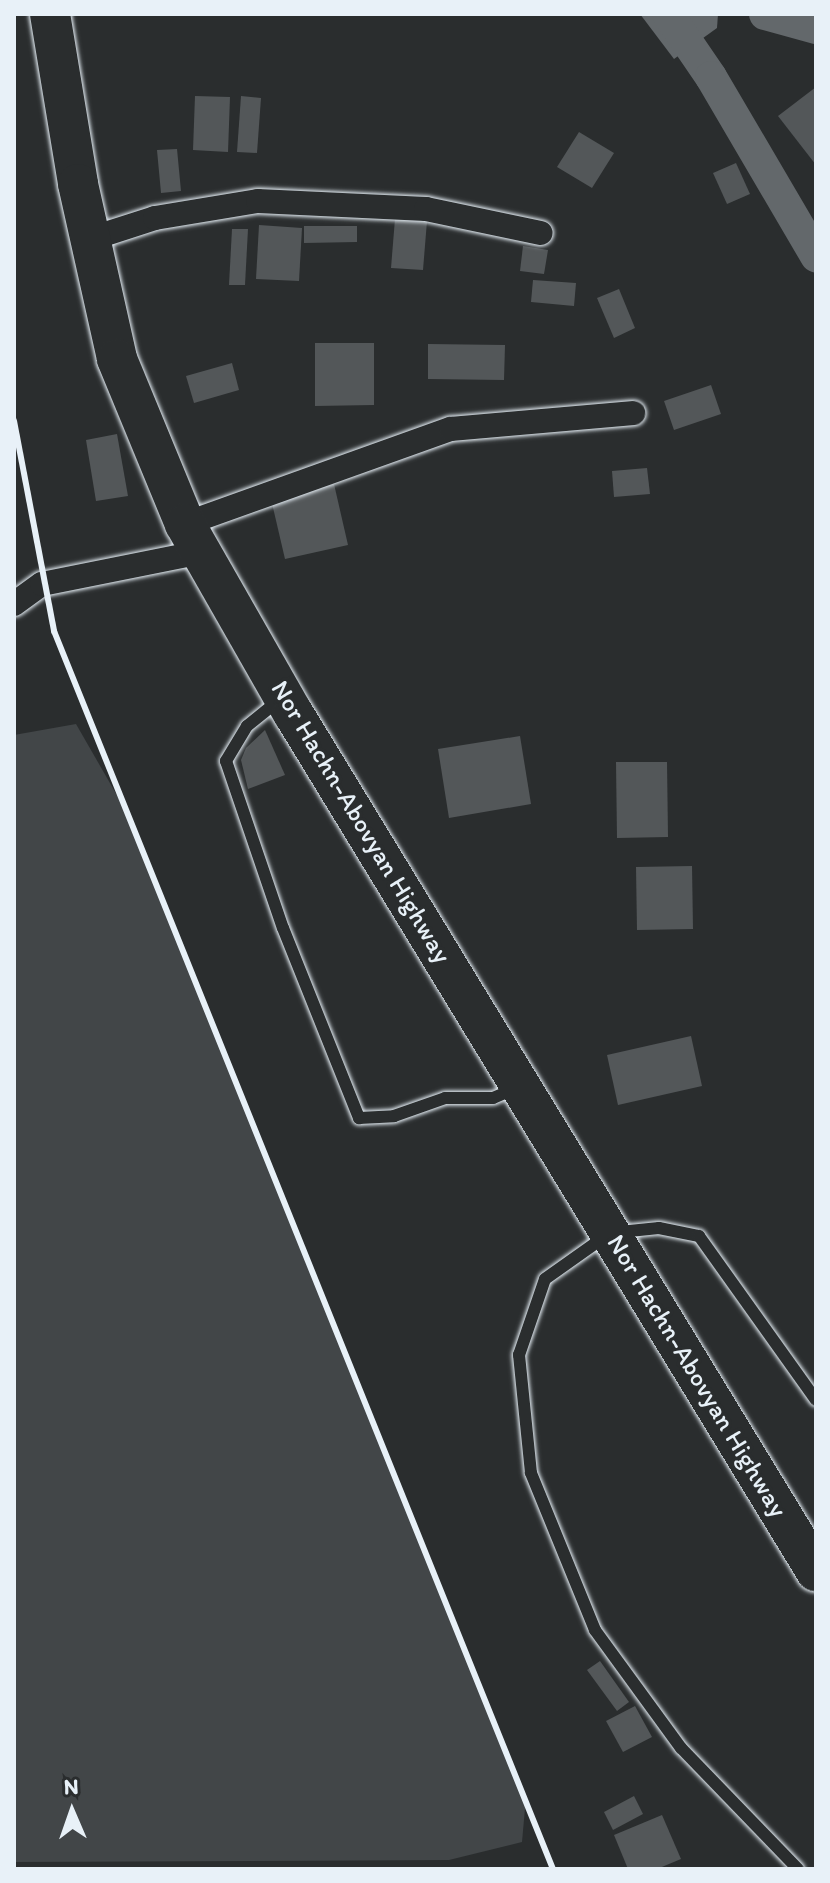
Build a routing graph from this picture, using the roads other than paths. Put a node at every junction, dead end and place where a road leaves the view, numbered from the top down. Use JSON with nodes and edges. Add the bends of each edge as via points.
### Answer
{"nodes":[{"id":1,"x":50,"y":14,"type":"edge"},
{"id":2,"x":541,"y":233,"type":"dead end"},
{"id":3,"x":90,"y":239,"type":"junction"},
{"id":4,"x":633,"y":413,"type":"dead end"},
{"id":5,"x":193,"y":538,"type":"junction"},
{"id":6,"x":14,"y":604,"type":"edge"},
{"id":7,"x":284,"y":696,"type":"junction"},
{"id":8,"x":521,"y":1087,"type":"junction"},
{"id":9,"x":610,"y":1233,"type":"junction"},
{"id":10,"x":816,"y":1400,"type":"edge"},
{"id":11,"x":816,"y":1571,"type":"edge"},
{"id":12,"x":798,"y":1869,"type":"edge"}],
"edges":[{"from":1,"to":3,"type":"main road","name":"Nor Hachn-Abovyan Highway"},
{"from":2,"to":3,"type":"street","via":[[426,209],[258,201],[155,218]]},
{"from":3,"to":5,"type":"main road","name":"Nor Hachn-Abovyan Highway","via":[[117,359]]},
{"from":4,"to":5,"type":"street","via":[[451,429]]},
{"from":5,"to":6,"type":"street","via":[[42,584]]},
{"from":5,"to":7,"type":"main road","name":"Nor Hachn-Abovyan Highway"},
{"from":7,"to":8,"type":"main road","name":"Nor Hachn-Abovyan Highway"},
{"from":7,"to":8,"type":"lane","via":[[247,726],[226,761],[283,928],[359,1118],[394,1116],[445,1098],[493,1098]]},
{"from":8,"to":9,"type":"main road","name":"Nor Hachn-Abovyan Highway"},
{"from":9,"to":10,"type":"lane","via":[[659,1228],[699,1236]]},
{"from":9,"to":11,"type":"main road","name":"Nor Hachn-Abovyan Highway"},
{"from":9,"to":12,"type":"lane","via":[[545,1279],[519,1355],[531,1473],[595,1630],[681,1748]]}]}
